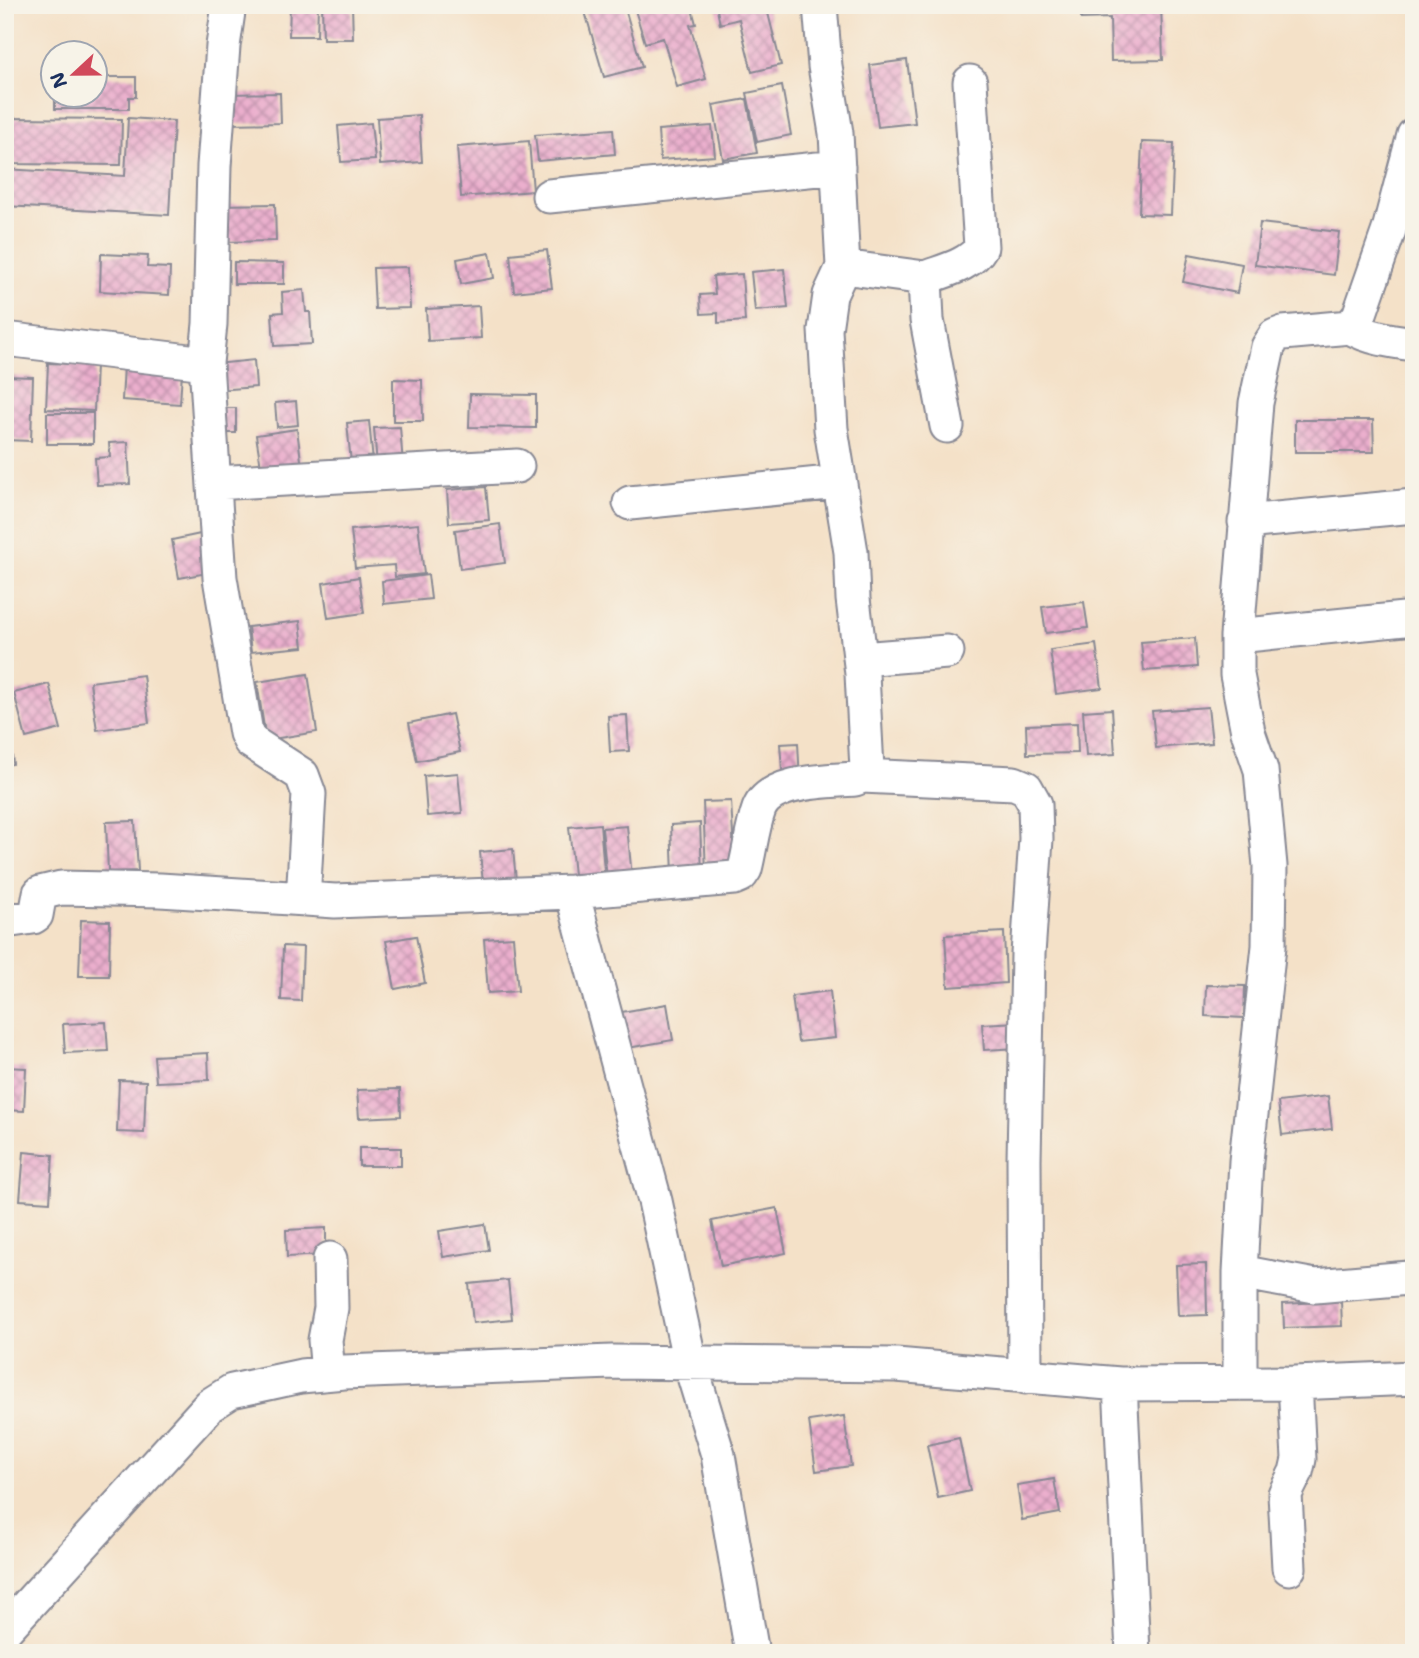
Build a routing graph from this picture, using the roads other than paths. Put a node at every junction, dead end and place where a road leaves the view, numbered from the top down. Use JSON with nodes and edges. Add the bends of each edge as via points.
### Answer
{"nodes":[{"id":1,"x":229,"y":5,"type":"edge"},
{"id":2,"x":820,"y":5,"type":"edge"},
{"id":3,"x":970,"y":82,"type":"dead end"},
{"id":4,"x":1414,"y":135,"type":"edge"},
{"id":5,"x":838,"y":167,"type":"junction"},
{"id":6,"x":549,"y":196,"type":"dead end"},
{"id":7,"x":843,"y":267,"type":"junction"},
{"id":8,"x":925,"y":278,"type":"junction"},
{"id":9,"x":1350,"y":327,"type":"junction"},
{"id":10,"x":5,"y":339,"type":"edge"},
{"id":11,"x":1414,"y":344,"type":"edge"},
{"id":12,"x":206,"y":363,"type":"junction"},
{"id":13,"x":947,"y":426,"type":"dead end"},
{"id":14,"x":517,"y":466,"type":"dead end"},
{"id":15,"x":839,"y":482,"type":"junction"},
{"id":16,"x":214,"y":483,"type":"junction"},
{"id":17,"x":631,"y":503,"type":"dead end"},
{"id":18,"x":1414,"y":506,"type":"edge"},
{"id":19,"x":1245,"y":522,"type":"junction"},
{"id":20,"x":1414,"y":618,"type":"edge"},
{"id":21,"x":1237,"y":636,"type":"junction"},
{"id":22,"x":947,"y":652,"type":"dead end"},
{"id":23,"x":861,"y":659,"type":"junction"},
{"id":24,"x":862,"y":776,"type":"junction"},
{"id":25,"x":572,"y":892,"type":"junction"},
{"id":26,"x":306,"y":899,"type":"junction"},
{"id":27,"x":5,"y":921,"type":"edge"},
{"id":28,"x":330,"y":1259,"type":"dead end"},
{"id":29,"x":1240,"y":1272,"type":"junction"},
{"id":30,"x":1409,"y":1278,"type":"dead end"},
{"id":31,"x":326,"y":1358,"type":"junction"},
{"id":32,"x":691,"y":1363,"type":"junction"},
{"id":33,"x":1025,"y":1377,"type":"junction"},
{"id":34,"x":1414,"y":1378,"type":"edge"},
{"id":35,"x":1241,"y":1382,"type":"junction"},
{"id":36,"x":1295,"y":1382,"type":"junction"},
{"id":37,"x":1120,"y":1384,"type":"junction"},
{"id":38,"x":1289,"y":1568,"type":"dead end"},
{"id":39,"x":5,"y":1630,"type":"edge"},
{"id":40,"x":752,"y":1653,"type":"edge"},
{"id":41,"x":1133,"y":1653,"type":"edge"}],
"edges":[{"from":1,"to":12,"type":"street","via":[[214,166]]},
{"from":2,"to":5,"type":"street"},
{"from":3,"to":8,"type":"street","via":[[981,247],[970,260]]},
{"from":4,"to":9,"type":"street","via":[[1375,273],[1359,316]]},
{"from":5,"to":6,"type":"street"},
{"from":5,"to":7,"type":"street"},
{"from":7,"to":8,"type":"street"},
{"from":7,"to":15,"type":"street","via":[[830,295],[825,330]]},
{"from":8,"to":13,"type":"street","via":[[927,320]]},
{"from":9,"to":11,"type":"street"},
{"from":9,"to":19,"type":"street","via":[[1283,333],[1271,341],[1256,403]]},
{"from":10,"to":12,"type":"street"},
{"from":12,"to":16,"type":"street"},
{"from":14,"to":16,"type":"street"},
{"from":15,"to":17,"type":"street"},
{"from":15,"to":23,"type":"street"},
{"from":16,"to":26,"type":"street","via":[[220,578],[246,733],[250,741],[307,782]]},
{"from":18,"to":19,"type":"street"},
{"from":19,"to":21,"type":"street"},
{"from":20,"to":21,"type":"street"},
{"from":21,"to":29,"type":"street","via":[[1237,675],[1261,770],[1270,866],[1269,946],[1246,1161]]},
{"from":22,"to":23,"type":"street"},
{"from":23,"to":24,"type":"street","via":[[867,760]]},
{"from":24,"to":25,"type":"street","via":[[809,782],[769,796],[760,807],[741,876]]},
{"from":24,"to":33,"type":"street","via":[[1014,783],[1026,788],[1035,804],[1024,1158]]},
{"from":25,"to":26,"type":"street"},
{"from":25,"to":32,"type":"street","via":[[655,1201]]},
{"from":26,"to":27,"type":"street","via":[[61,888],[40,893],[33,917]]},
{"from":28,"to":31,"type":"street"},
{"from":29,"to":30,"type":"street","via":[[1315,1286]]},
{"from":29,"to":35,"type":"street"},
{"from":31,"to":32,"type":"street"},
{"from":31,"to":39,"type":"street","via":[[301,1376],[232,1391],[210,1405]]},
{"from":32,"to":33,"type":"street","via":[[895,1365]]},
{"from":32,"to":40,"type":"street","via":[[718,1455]]},
{"from":33,"to":37,"type":"street"},
{"from":34,"to":36,"type":"street"},
{"from":35,"to":36,"type":"street"},
{"from":35,"to":37,"type":"street"},
{"from":36,"to":38,"type":"street","via":[[1299,1459],[1285,1494]]},
{"from":37,"to":41,"type":"street"}]}
